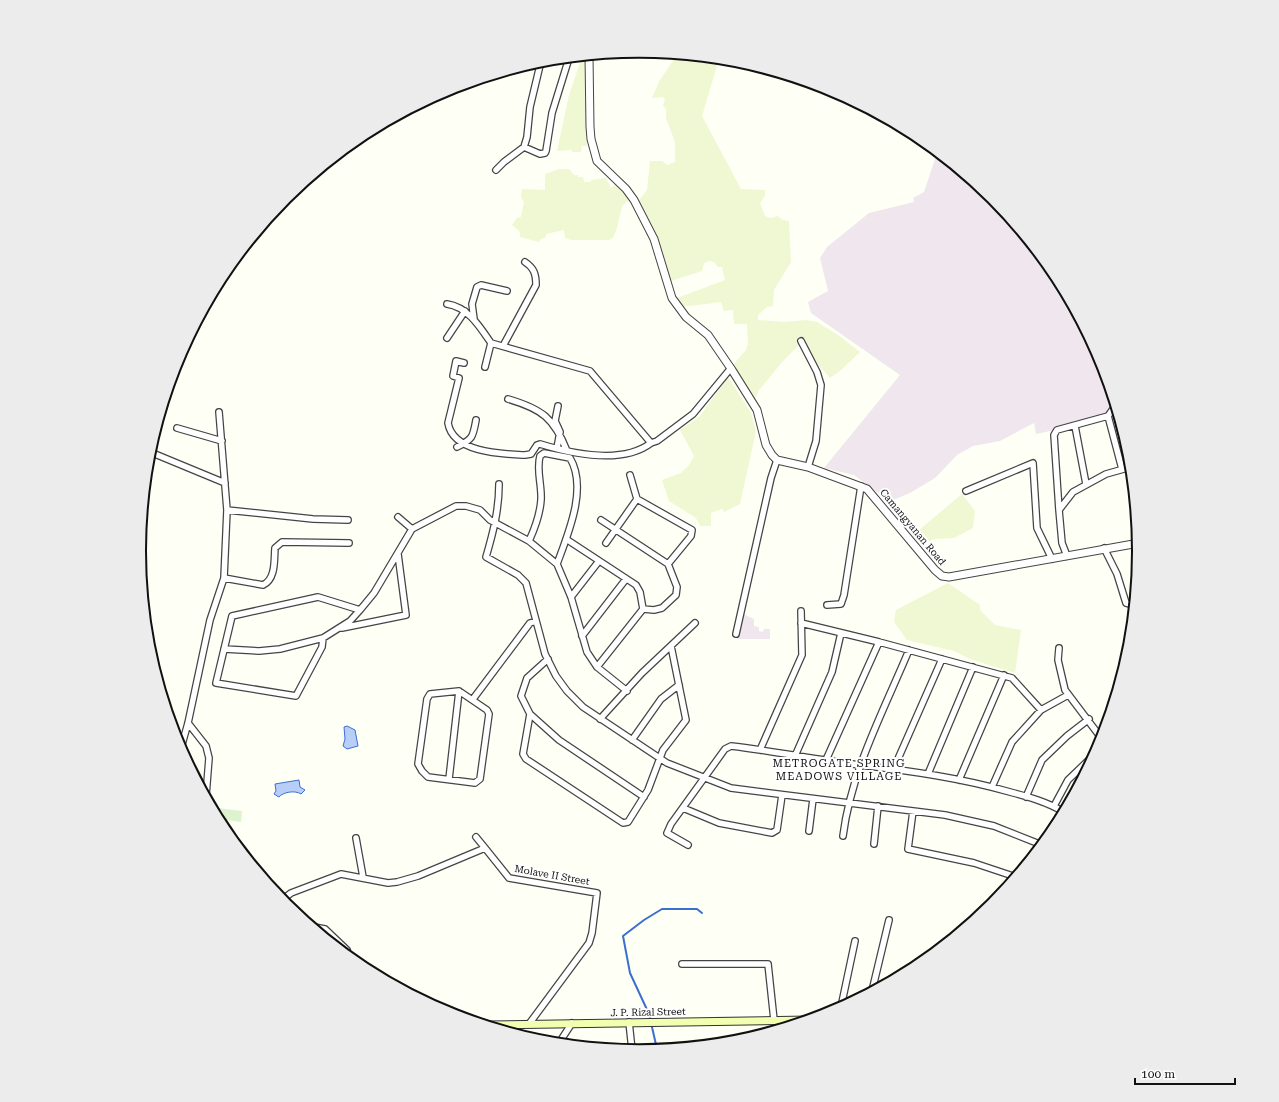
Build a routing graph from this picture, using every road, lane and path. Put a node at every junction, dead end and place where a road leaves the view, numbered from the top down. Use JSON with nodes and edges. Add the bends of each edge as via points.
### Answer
{"nodes":[{"id":1,"x":589,"y":61,"type":"edge"},
{"id":2,"x":566,"y":63,"type":"edge"},
{"id":3,"x":540,"y":68,"type":"edge"},
{"id":4,"x":524,"y":147,"type":"junction"},
{"id":5,"x":496,"y":170,"type":"dead end"},
{"id":6,"x":525,"y":262,"type":"dead end"},
{"id":7,"x":507,"y":291,"type":"dead end"},
{"id":8,"x":447,"y":304,"type":"dead end"},
{"id":9,"x":465,"y":312,"type":"junction"},
{"id":10,"x":474,"y":319,"type":"junction"},
{"id":11,"x":447,"y":338,"type":"dead end"},
{"id":12,"x":801,"y":341,"type":"dead end"},
{"id":13,"x":491,"y":343,"type":"junction"},
{"id":14,"x":503,"y":346,"type":"junction"},
{"id":15,"x":464,"y":363,"type":"dead end"},
{"id":16,"x":486,"y":367,"type":"dead end"},
{"id":17,"x":731,"y":368,"type":"junction"},
{"id":18,"x":508,"y":399,"type":"dead end"},
{"id":19,"x":558,"y":406,"type":"dead end"},
{"id":20,"x":1112,"y":411,"type":"edge"},
{"id":21,"x":219,"y":412,"type":"dead end"},
{"id":22,"x":1108,"y":416,"type":"junction"},
{"id":23,"x":476,"y":420,"type":"dead end"},
{"id":24,"x":1076,"y":426,"type":"junction"},
{"id":25,"x":177,"y":428,"type":"dead end"},
{"id":26,"x":560,"y":432,"type":"junction"},
{"id":27,"x":222,"y":441,"type":"junction"},
{"id":28,"x":651,"y":443,"type":"junction"},
{"id":29,"x":464,"y":445,"type":"junction"},
{"id":30,"x":457,"y":447,"type":"dead end"},
{"id":31,"x":557,"y":448,"type":"junction"},
{"id":32,"x":567,"y":450,"type":"junction"},
{"id":33,"x":156,"y":455,"type":"edge"},
{"id":34,"x":777,"y":460,"type":"junction"},
{"id":35,"x":808,"y":468,"type":"junction"},
{"id":36,"x":1125,"y":468,"type":"edge"},
{"id":37,"x":1122,"y":469,"type":"junction"},
{"id":38,"x":630,"y":475,"type":"dead end"},
{"id":39,"x":225,"y":483,"type":"junction"},
{"id":40,"x":499,"y":484,"type":"dead end"},
{"id":41,"x":1086,"y":484,"type":"junction"},
{"id":42,"x":861,"y":486,"type":"junction"},
{"id":43,"x":966,"y":491,"type":"dead end"},
{"id":44,"x":637,"y":499,"type":"junction"},
{"id":45,"x":228,"y":510,"type":"junction"},
{"id":46,"x":1059,"y":510,"type":"junction"},
{"id":47,"x":398,"y":517,"type":"dead end"},
{"id":48,"x":348,"y":520,"type":"dead end"},
{"id":49,"x":601,"y":520,"type":"dead end"},
{"id":50,"x":496,"y":523,"type":"junction"},
{"id":51,"x":412,"y":529,"type":"junction"},
{"id":52,"x":616,"y":529,"type":"junction"},
{"id":53,"x":566,"y":539,"type":"junction"},
{"id":54,"x":529,"y":541,"type":"junction"},
{"id":55,"x":349,"y":543,"type":"dead end"},
{"id":56,"x":606,"y":543,"type":"dead end"},
{"id":57,"x":1132,"y":544,"type":"edge"},
{"id":58,"x":1104,"y":548,"type":"junction"},
{"id":59,"x":398,"y":554,"type":"junction"},
{"id":60,"x":1067,"y":556,"type":"junction"},
{"id":61,"x":1052,"y":559,"type":"junction"},
{"id":62,"x":598,"y":561,"type":"junction"},
{"id":63,"x":557,"y":564,"type":"junction"},
{"id":64,"x":668,"y":564,"type":"junction"},
{"id":65,"x":224,"y":578,"type":"junction"},
{"id":66,"x":626,"y":579,"type":"junction"},
{"id":67,"x":570,"y":597,"type":"junction"},
{"id":68,"x":1129,"y":604,"type":"edge"},
{"id":69,"x":827,"y":605,"type":"dead end"},
{"id":70,"x":643,"y":609,"type":"junction"},
{"id":71,"x":360,"y":610,"type":"junction"},
{"id":72,"x":801,"y":611,"type":"dead end"},
{"id":73,"x":536,"y":621,"type":"junction"},
{"id":74,"x":695,"y":623,"type":"dead end"},
{"id":75,"x":801,"y":624,"type":"junction"},
{"id":76,"x":337,"y":629,"type":"junction"},
{"id":77,"x":841,"y":633,"type":"junction"},
{"id":78,"x":736,"y":634,"type":"dead end"},
{"id":79,"x":582,"y":636,"type":"junction"},
{"id":80,"x":323,"y":638,"type":"junction"},
{"id":81,"x":879,"y":642,"type":"junction"},
{"id":82,"x":671,"y":646,"type":"junction"},
{"id":83,"x":1059,"y":648,"type":"dead end"},
{"id":84,"x":224,"y":649,"type":"junction"},
{"id":85,"x":909,"y":650,"type":"junction"},
{"id":86,"x":548,"y":659,"type":"junction"},
{"id":87,"x":942,"y":659,"type":"junction"},
{"id":88,"x":597,"y":667,"type":"junction"},
{"id":89,"x":973,"y":667,"type":"junction"},
{"id":90,"x":1004,"y":675,"type":"junction"},
{"id":91,"x":679,"y":685,"type":"junction"},
{"id":92,"x":459,"y":691,"type":"junction"},
{"id":93,"x":627,"y":692,"type":"junction"},
{"id":94,"x":1068,"y":694,"type":"junction"},
{"id":95,"x":473,"y":699,"type":"junction"},
{"id":96,"x":1042,"y":710,"type":"junction"},
{"id":97,"x":530,"y":714,"type":"junction"},
{"id":98,"x":600,"y":719,"type":"junction"},
{"id":99,"x":1089,"y":719,"type":"junction"},
{"id":100,"x":188,"y":723,"type":"junction"},
{"id":101,"x":1098,"y":732,"type":"edge"},
{"id":102,"x":183,"y":738,"type":"edge"},
{"id":103,"x":632,"y":740,"type":"junction"},
{"id":104,"x":760,"y":750,"type":"junction"},
{"id":105,"x":795,"y":756,"type":"junction"},
{"id":106,"x":660,"y":759,"type":"junction"},
{"id":107,"x":826,"y":760,"type":"junction"},
{"id":108,"x":860,"y":765,"type":"junction"},
{"id":109,"x":1084,"y":765,"type":"edge"},
{"id":110,"x":894,"y":768,"type":"junction"},
{"id":111,"x":928,"y":774,"type":"junction"},
{"id":112,"x":705,"y":777,"type":"junction"},
{"id":113,"x":449,"y":779,"type":"junction"},
{"id":114,"x":959,"y":780,"type":"junction"},
{"id":115,"x":207,"y":786,"type":"edge"},
{"id":116,"x":992,"y":787,"type":"junction"},
{"id":117,"x":782,"y":794,"type":"junction"},
{"id":118,"x":1026,"y":796,"type":"junction"},
{"id":119,"x":644,"y":797,"type":"junction"},
{"id":120,"x":813,"y":799,"type":"junction"},
{"id":121,"x":849,"y":802,"type":"junction"},
{"id":122,"x":878,"y":806,"type":"junction"},
{"id":123,"x":1054,"y":806,"type":"junction"},
{"id":124,"x":683,"y":808,"type":"junction"},
{"id":125,"x":1059,"y":809,"type":"edge"},
{"id":126,"x":913,"y":811,"type":"junction"},
{"id":127,"x":809,"y":831,"type":"dead end"},
{"id":128,"x":843,"y":836,"type":"dead end"},
{"id":129,"x":476,"y":837,"type":"dead end"},
{"id":130,"x":356,"y":838,"type":"dead end"},
{"id":131,"x":1037,"y":843,"type":"edge"},
{"id":132,"x":874,"y":844,"type":"dead end"},
{"id":133,"x":688,"y":845,"type":"dead end"},
{"id":134,"x":485,"y":848,"type":"junction"},
{"id":135,"x":1011,"y":875,"type":"edge"},
{"id":136,"x":363,"y":877,"type":"junction"},
{"id":137,"x":287,"y":896,"type":"edge"},
{"id":138,"x":889,"y":920,"type":"dead end"},
{"id":139,"x":322,"y":929,"type":"edge"},
{"id":140,"x":333,"y":937,"type":"edge"},
{"id":141,"x":856,"y":941,"type":"dead end"},
{"id":142,"x":682,"y":964,"type":"dead end"},
{"id":143,"x":874,"y":985,"type":"edge"},
{"id":144,"x":843,"y":1000,"type":"edge"},
{"id":145,"x":774,"y":1020,"type":"junction"},
{"id":146,"x":791,"y":1020,"type":"edge"},
{"id":147,"x":629,"y":1022,"type":"junction"},
{"id":148,"x":572,"y":1023,"type":"junction"},
{"id":149,"x":529,"y":1024,"type":"junction"},
{"id":150,"x":504,"y":1025,"type":"edge"},
{"id":151,"x":562,"y":1038,"type":"edge"},
{"id":152,"x":631,"y":1044,"type":"edge"}],
"edges":[{"from":1,"to":17,"type":"street","via":[[590,139],[597,161],[634,200],[654,239],[672,298],[678,308],[708,335]]},
{"from":2,"to":4,"type":"street","via":[[554,106],[545,153],[540,154]]},
{"from":3,"to":4,"type":"street","via":[[530,107]]},
{"from":4,"to":5,"type":"street"},
{"from":6,"to":14,"type":"street","via":[[532,267],[536,285]]},
{"from":7,"to":10,"type":"street","via":[[481,285],[477,287],[473,300]]},
{"from":8,"to":9,"type":"street","via":[[457,306]]},
{"from":9,"to":10,"type":"street"},
{"from":9,"to":11,"type":"street"},
{"from":10,"to":13,"type":"street"},
{"from":12,"to":35,"type":"street","via":[[821,385],[816,441]]},
{"from":13,"to":14,"type":"street"},
{"from":13,"to":16,"type":"street"},
{"from":14,"to":28,"type":"street","via":[[590,371]]},
{"from":15,"to":29,"type":"street","via":[[456,361],[453,376],[459,378],[448,423],[449,430]]},
{"from":17,"to":28,"type":"street","via":[[693,414]]},
{"from":17,"to":34,"type":"street","via":[[757,410],[766,445]]},
{"from":18,"to":26,"type":"street","via":[[528,404],[550,419]]},
{"from":19,"to":26,"type":"street","via":[[555,422]]},
{"from":20,"to":22,"type":"street"},
{"from":21,"to":27,"type":"street"},
{"from":22,"to":24,"type":"street"},
{"from":22,"to":37,"type":"street"},
{"from":23,"to":29,"type":"street","via":[[474,435]]},
{"from":24,"to":41,"type":"street"},
{"from":24,"to":46,"type":"street","via":[[1057,430],[1054,435]]},
{"from":25,"to":27,"type":"street"},
{"from":26,"to":31,"type":"street"},
{"from":26,"to":32,"type":"street"},
{"from":27,"to":39,"type":"street"},
{"from":28,"to":32,"type":"street","via":[[623,455],[609,456]]},
{"from":29,"to":30,"type":"street"},
{"from":29,"to":31,"type":"street","via":[[480,450],[525,455],[531,454],[540,444]]},
{"from":31,"to":32,"type":"street"},
{"from":33,"to":39,"type":"street"},
{"from":34,"to":35,"type":"street","name":"Camangyanan Road"},
{"from":34,"to":78,"type":"street"},
{"from":35,"to":42,"type":"street","name":"Camangyanan Road"},
{"from":36,"to":37,"type":"street"},
{"from":37,"to":41,"type":"street"},
{"from":38,"to":44,"type":"street"},
{"from":39,"to":45,"type":"street"},
{"from":40,"to":50,"type":"street"},
{"from":41,"to":46,"type":"street","via":[[1073,492]]},
{"from":42,"to":61,"type":"street","name":"Camangyanan Road","via":[[878,500],[942,576],[949,577]]},
{"from":42,"to":69,"type":"street","via":[[844,596],[841,604]]},
{"from":43,"to":61,"type":"street","via":[[1033,463],[1037,528]]},
{"from":44,"to":52,"type":"street"},
{"from":44,"to":64,"type":"street","via":[[692,530],[691,536]]},
{"from":45,"to":48,"type":"street"},
{"from":45,"to":65,"type":"street"},
{"from":46,"to":60,"type":"street","via":[[1062,542]]},
{"from":47,"to":51,"type":"street"},
{"from":49,"to":52,"type":"street"},
{"from":50,"to":51,"type":"street","via":[[480,510],[456,506]]},
{"from":50,"to":54,"type":"street"},
{"from":50,"to":73,"type":"street","via":[[486,557],[518,575],[526,583]]},
{"from":51,"to":59,"type":"street"},
{"from":52,"to":56,"type":"street"},
{"from":52,"to":64,"type":"street"},
{"from":53,"to":54,"type":"street","via":[[578,485],[575,465],[570,458],[544,453],[538,462],[541,499],[538,520]]},
{"from":53,"to":62,"type":"street"},
{"from":53,"to":63,"type":"street"},
{"from":54,"to":63,"type":"street"},
{"from":55,"to":65,"type":"street","via":[[282,542],[275,548],[272,576],[268,582],[263,585]]},
{"from":57,"to":58,"type":"street","name":"Camangyanan Road"},
{"from":58,"to":60,"type":"street","name":"Camangyanan Road"},
{"from":58,"to":68,"type":"street","via":[[1117,574],[1126,603]]},
{"from":59,"to":71,"type":"street","via":[[374,593]]},
{"from":59,"to":76,"type":"street","via":[[406,616]]},
{"from":60,"to":61,"type":"street","name":"Camangyanan Road"},
{"from":62,"to":66,"type":"street"},
{"from":62,"to":67,"type":"street"},
{"from":63,"to":67,"type":"street"},
{"from":64,"to":70,"type":"street","via":[[677,587],[676,595],[662,608]]},
{"from":65,"to":100,"type":"street","via":[[210,620]]},
{"from":66,"to":70,"type":"street","via":[[636,585],[640,592]]},
{"from":66,"to":79,"type":"street"},
{"from":67,"to":79,"type":"street"},
{"from":70,"to":88,"type":"street"},
{"from":71,"to":76,"type":"street","via":[[350,621]]},
{"from":71,"to":84,"type":"street","via":[[318,597],[232,616]]},
{"from":72,"to":75,"type":"street"},
{"from":73,"to":86,"type":"street"},
{"from":73,"to":95,"type":"street","via":[[530,623]]},
{"from":74,"to":82,"type":"street"},
{"from":75,"to":77,"type":"street"},
{"from":75,"to":104,"type":"street","via":[[802,655],[799,666]]},
{"from":76,"to":80,"type":"street"},
{"from":77,"to":81,"type":"street"},
{"from":77,"to":105,"type":"street","via":[[832,672]]},
{"from":79,"to":88,"type":"street","via":[[587,652]]},
{"from":80,"to":84,"type":"street","via":[[280,649]]},
{"from":80,"to":84,"type":"street","via":[[322,647],[296,696],[216,683]]},
{"from":81,"to":85,"type":"street"},
{"from":81,"to":107,"type":"street"},
{"from":82,"to":91,"type":"street"},
{"from":82,"to":93,"type":"street","via":[[642,673]]},
{"from":83,"to":94,"type":"street","via":[[1058,660]]},
{"from":85,"to":87,"type":"street"},
{"from":85,"to":108,"type":"street"},
{"from":86,"to":97,"type":"street","via":[[527,678],[521,696]]},
{"from":86,"to":98,"type":"street","via":[[567,691]]},
{"from":87,"to":89,"type":"street"},
{"from":87,"to":110,"type":"street"},
{"from":88,"to":93,"type":"street"},
{"from":89,"to":90,"type":"street"},
{"from":89,"to":111,"type":"street"},
{"from":90,"to":96,"type":"street","via":[[1012,678]]},
{"from":90,"to":114,"type":"street"},
{"from":91,"to":103,"type":"street","via":[[661,699]]},
{"from":91,"to":106,"type":"street","via":[[686,720],[663,750]]},
{"from":92,"to":95,"type":"street"},
{"from":92,"to":113,"type":"street"},
{"from":92,"to":113,"type":"street","via":[[430,694],[427,699],[418,764],[428,777]]},
{"from":93,"to":98,"type":"street"},
{"from":94,"to":96,"type":"street"},
{"from":94,"to":99,"type":"street"},
{"from":95,"to":113,"type":"street","via":[[489,714],[480,779],[475,783]]},
{"from":96,"to":116,"type":"street","via":[[1012,742]]},
{"from":97,"to":119,"type":"street","via":[[559,740]]},
{"from":97,"to":119,"type":"street","via":[[523,754],[526,758],[623,823],[628,822]]},
{"from":98,"to":103,"type":"street"},
{"from":99,"to":101,"type":"street"},
{"from":99,"to":118,"type":"street","via":[[1042,760]]},
{"from":100,"to":102,"type":"street"},
{"from":100,"to":115,"type":"street","via":[[206,746],[210,758]]},
{"from":103,"to":106,"type":"street"},
{"from":104,"to":105,"type":"street"},
{"from":104,"to":112,"type":"street","via":[[730,746],[725,748]]},
{"from":105,"to":107,"type":"street"},
{"from":106,"to":112,"type":"street"},
{"from":106,"to":119,"type":"street"},
{"from":107,"to":108,"type":"street"},
{"from":108,"to":110,"type":"street"},
{"from":108,"to":121,"type":"street"},
{"from":109,"to":123,"type":"street","via":[[1068,780]]},
{"from":110,"to":111,"type":"street"},
{"from":111,"to":114,"type":"street"},
{"from":112,"to":117,"type":"street","via":[[731,788]]},
{"from":112,"to":124,"type":"street"},
{"from":114,"to":116,"type":"street"},
{"from":116,"to":118,"type":"street"},
{"from":117,"to":120,"type":"street"},
{"from":117,"to":124,"type":"street","via":[[777,830],[772,833],[719,824]]},
{"from":118,"to":123,"type":"street"},
{"from":120,"to":121,"type":"street"},
{"from":120,"to":127,"type":"street"},
{"from":121,"to":122,"type":"street"},
{"from":121,"to":128,"type":"street"},
{"from":122,"to":126,"type":"street"},
{"from":122,"to":132,"type":"street"},
{"from":123,"to":125,"type":"street"},
{"from":124,"to":133,"type":"street","via":[[667,833]]},
{"from":126,"to":131,"type":"street","via":[[946,815],[994,826]]},
{"from":126,"to":135,"type":"street","via":[[908,849],[974,863]]},
{"from":129,"to":134,"type":"street"},
{"from":130,"to":136,"type":"street"},
{"from":134,"to":136,"type":"street","via":[[397,882],[388,883]]},
{"from":134,"to":149,"type":"street","name":"Molave II Street","via":[[509,878],[597,893],[589,942]]},
{"from":136,"to":137,"type":"street","via":[[341,874]]},
{"from":138,"to":143,"type":"street"},
{"from":139,"to":140,"type":"street"},
{"from":141,"to":144,"type":"street"},
{"from":142,"to":145,"type":"street","via":[[768,964]]},
{"from":145,"to":146,"type":"main road","name":"J. P. Rizal Street"},
{"from":145,"to":147,"type":"main road","name":"J. P. Rizal Street"},
{"from":147,"to":148,"type":"main road","name":"J. P. Rizal Street"},
{"from":147,"to":152,"type":"street"},
{"from":148,"to":149,"type":"main road","name":"J. P. Rizal Street"},
{"from":148,"to":151,"type":"street"},
{"from":149,"to":150,"type":"main road","name":"J. P. Rizal Street"}]}
